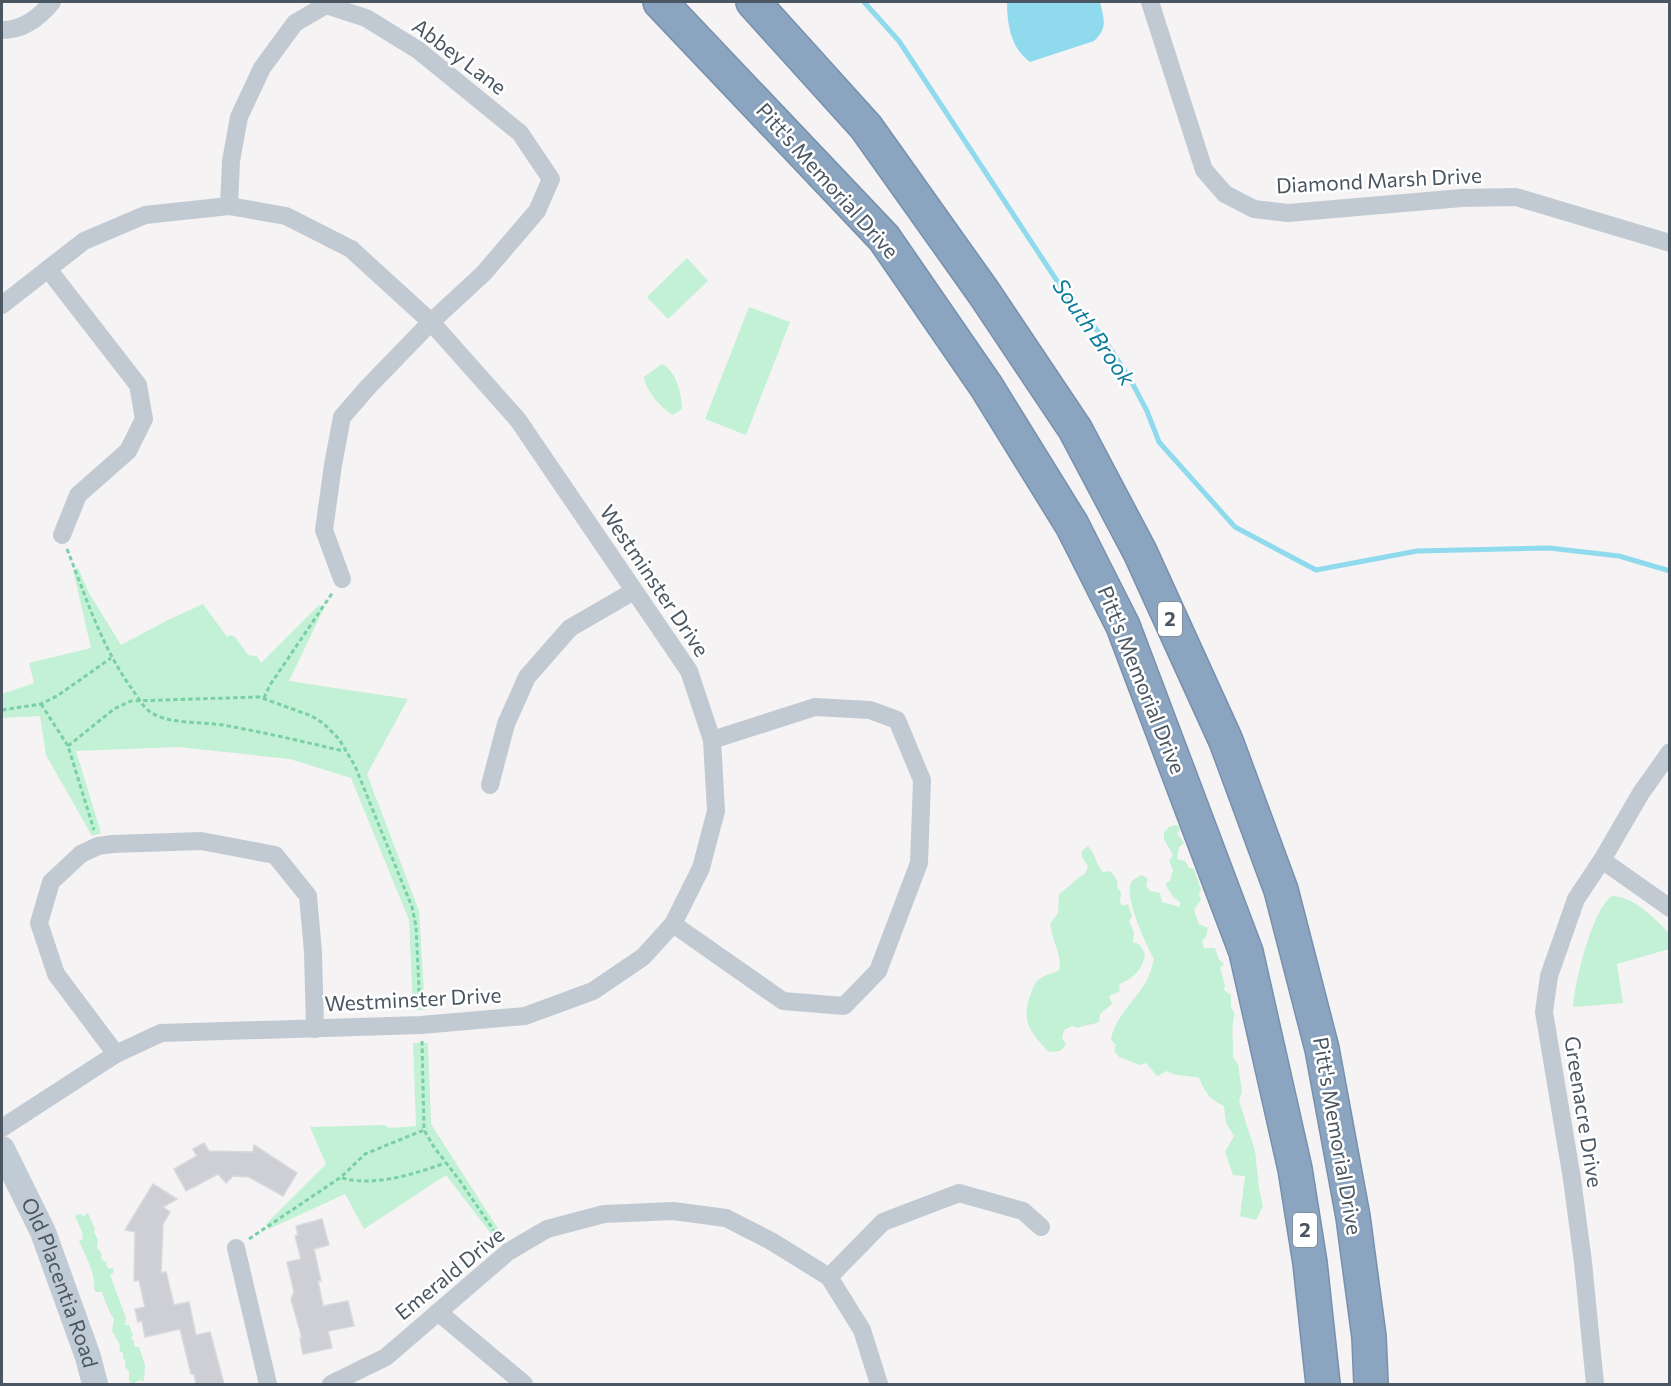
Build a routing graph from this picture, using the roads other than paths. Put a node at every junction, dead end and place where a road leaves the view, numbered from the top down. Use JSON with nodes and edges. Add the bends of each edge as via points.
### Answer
{"nodes":[{"id":1,"x":52,"y":2,"type":"edge"},
{"id":2,"x":660,"y":2,"type":"edge"},
{"id":3,"x":753,"y":2,"type":"edge"},
{"id":4,"x":1150,"y":2,"type":"edge"},
{"id":5,"x":2,"y":30,"type":"edge"},
{"id":6,"x":229,"y":206,"type":"junction"},
{"id":7,"x":1670,"y":243,"type":"edge"},
{"id":8,"x":48,"y":269,"type":"junction"},
{"id":9,"x":2,"y":305,"type":"edge"},
{"id":10,"x":430,"y":321,"type":"junction"},
{"id":11,"x":62,"y":535,"type":"road end"},
{"id":12,"x":342,"y":579,"type":"road end"},
{"id":13,"x":634,"y":591,"type":"junction"},
{"id":14,"x":712,"y":740,"type":"junction"},
{"id":15,"x":1670,"y":752,"type":"edge"},
{"id":16,"x":490,"y":785,"type":"dead end"},
{"id":17,"x":1602,"y":860,"type":"junction"},
{"id":18,"x":1670,"y":908,"type":"edge"},
{"id":19,"x":673,"y":924,"type":"junction"},
{"id":20,"x":315,"y":1029,"type":"junction"},
{"id":21,"x":116,"y":1054,"type":"junction"},
{"id":22,"x":1274,"y":1077,"type":"junction"},
{"id":23,"x":2,"y":1128,"type":"edge"},
{"id":24,"x":2,"y":1149,"type":"edge"},
{"id":25,"x":1041,"y":1227,"type":"dead end"},
{"id":26,"x":236,"y":1248,"type":"road end"},
{"id":27,"x":829,"y":1277,"type":"junction"},
{"id":28,"x":438,"y":1312,"type":"junction"},
{"id":29,"x":1369,"y":1337,"type":"junction"},
{"id":30,"x":95,"y":1384,"type":"edge"},
{"id":31,"x":268,"y":1384,"type":"edge"},
{"id":32,"x":331,"y":1384,"type":"edge"},
{"id":33,"x":524,"y":1384,"type":"edge"},
{"id":34,"x":879,"y":1384,"type":"edge"},
{"id":35,"x":1306,"y":1384,"type":"edge"},
{"id":36,"x":1323,"y":1384,"type":"edge"},
{"id":37,"x":1371,"y":1384,"type":"edge"},
{"id":38,"x":1376,"y":1384,"type":"edge"},
{"id":39,"x":1595,"y":1384,"type":"edge"}],
"edges":[{"from":1,"to":5,"type":"street","via":[[27,24]]},
{"from":2,"to":22,"type":"highway","name":"Pitt's Memorial Drive","number":"2","via":[[884,238],[986,386],[1072,525],[1123,626],[1246,952]]},
{"from":3,"to":29,"type":"highway","name":"Pitt's Memorial Drive","number":"2","via":[[866,127],[984,293],[1075,429],[1140,552],[1226,741],[1281,891],[1322,1049],[1353,1217]]},
{"from":4,"to":7,"type":"street","name":"Diamond Marsh Drive","via":[[1204,170],[1225,194],[1254,209],[1288,213],[1516,197]]},
{"from":6,"to":8,"type":"street","name":"Westminster Drive","via":[[145,215],[84,241]]},
{"from":6,"to":10,"type":"street","name":"Westminster Drive","via":[[286,216],[351,249]]},
{"from":6,"to":10,"type":"street","name":"Abbey Lane","via":[[231,161],[239,117],[262,68],[288,32],[295,23],[327,5],[366,18],[418,50],[520,133],[551,179],[537,211],[483,273]]},
{"from":8,"to":9,"type":"street","name":"Westminster Drive"},
{"from":8,"to":11,"type":"street","via":[[138,385],[144,419],[128,451],[78,495]]},
{"from":10,"to":12,"type":"street","via":[[342,417],[324,530]]},
{"from":10,"to":13,"type":"street","name":"Westminster Drive","via":[[518,420]]},
{"from":13,"to":14,"type":"street","name":"Westminster Drive","via":[[689,670]]},
{"from":13,"to":16,"type":"street","via":[[570,628],[527,677],[506,724]]},
{"from":14,"to":19,"type":"street","name":"Westminster Drive","via":[[716,811],[701,868]]},
{"from":14,"to":19,"type":"street","via":[[815,707],[870,710],[897,720],[922,780],[919,863],[878,971],[844,1006],[783,1001]]},
{"from":15,"to":17,"type":"street","name":"Greenacre Drive"},
{"from":17,"to":18,"type":"street"},
{"from":17,"to":39,"type":"street","name":"Greenacre Drive","via":[[1576,899],[1550,976],[1544,1012],[1572,1179]]},
{"from":19,"to":20,"type":"street","name":"Westminster Drive","via":[[643,957],[593,991],[525,1016]]},
{"from":20,"to":21,"type":"street","name":"Westminster Drive","via":[[160,1033]]},
{"from":20,"to":21,"type":"street","via":[[308,896],[275,855],[201,841],[113,844],[81,854],[51,882],[39,923],[56,974]]},
{"from":21,"to":23,"type":"street","name":"Westminster Drive"},
{"from":22,"to":35,"type":"highway","via":[[1295,1239]]},
{"from":22,"to":36,"type":"highway","name":"Pitt's Memorial Drive","number":"2","via":[[1295,1169]]},
{"from":24,"to":30,"type":"main road","name":"Old Placentia Road","via":[[43,1232]]},
{"from":25,"to":27,"type":"street","via":[[1023,1211],[959,1193],[883,1222]]},
{"from":26,"to":31,"type":"street"},
{"from":27,"to":28,"type":"street","name":"Emerald Drive","via":[[726,1218],[673,1211],[604,1214],[547,1229],[508,1252]]},
{"from":27,"to":34,"type":"street","name":"Emerald Drive","via":[[862,1330]]},
{"from":28,"to":32,"type":"street","name":"Emerald Drive","via":[[386,1357]]},
{"from":28,"to":33,"type":"street"},
{"from":29,"to":37,"type":"highway","name":"Pitt's Memorial Drive","number":"2"},
{"from":29,"to":38,"type":"highway"}]}
